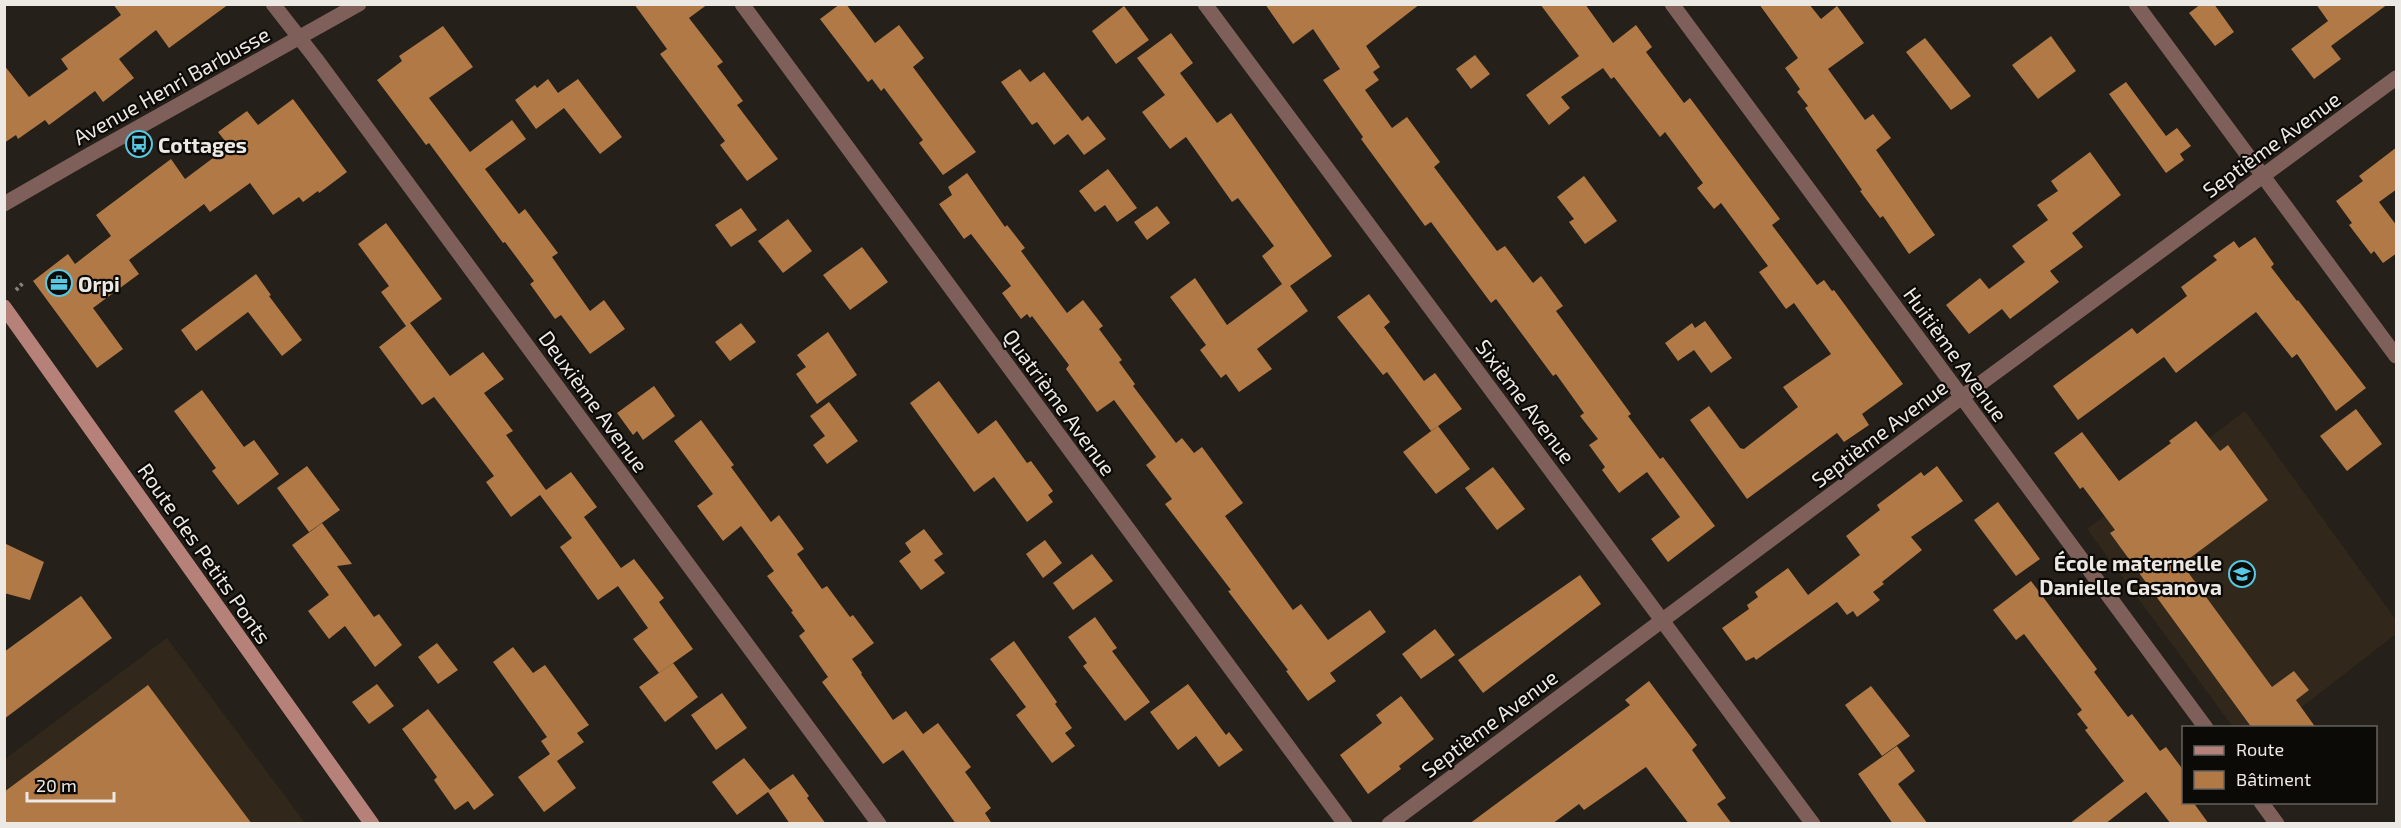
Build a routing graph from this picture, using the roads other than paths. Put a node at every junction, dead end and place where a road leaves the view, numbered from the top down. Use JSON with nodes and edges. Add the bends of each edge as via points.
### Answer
{"nodes":[{"id":1,"x":273,"y":4,"type":"edge"},
{"id":2,"x":359,"y":4,"type":"edge"},
{"id":3,"x":742,"y":4,"type":"edge"},
{"id":4,"x":1205,"y":4,"type":"edge"},
{"id":5,"x":1672,"y":4,"type":"edge"},
{"id":6,"x":2136,"y":4,"type":"edge"},
{"id":7,"x":299,"y":37,"type":"junction"},
{"id":8,"x":2397,"y":78,"type":"edge"},
{"id":9,"x":2263,"y":176,"type":"junction"},
{"id":10,"x":4,"y":204,"type":"edge"},
{"id":11,"x":4,"y":307,"type":"edge"},
{"id":12,"x":2397,"y":356,"type":"edge"},
{"id":13,"x":1962,"y":398,"type":"junction"},
{"id":14,"x":1662,"y":620,"type":"junction"},
{"id":15,"x":2205,"y":726,"type":"edge"},
{"id":16,"x":2262,"y":804,"type":"edge"},
{"id":17,"x":372,"y":824,"type":"edge"},
{"id":18,"x":879,"y":824,"type":"edge"},
{"id":19,"x":1345,"y":824,"type":"edge"},
{"id":20,"x":1389,"y":824,"type":"edge"},
{"id":21,"x":1813,"y":824,"type":"edge"},
{"id":22,"x":2277,"y":824,"type":"edge"}],
"edges":[{"from":1,"to":7,"type":"street","name":"Deuxième Avenue"},
{"from":2,"to":7,"type":"street","name":"Avenue Henri Barbusse"},
{"from":3,"to":19,"type":"street","name":"Quatrième Avenue"},
{"from":4,"to":14,"type":"street","name":"Sixième Avenue"},
{"from":5,"to":13,"type":"street","name":"Huitième Avenue"},
{"from":6,"to":9,"type":"street"},
{"from":7,"to":10,"type":"street","name":"Avenue Henri Barbusse"},
{"from":7,"to":18,"type":"street","name":"Deuxième Avenue"},
{"from":8,"to":9,"type":"street","name":"Septième Avenue"},
{"from":9,"to":12,"type":"street"},
{"from":9,"to":13,"type":"street","name":"Septième Avenue"},
{"from":11,"to":17,"type":"main road","name":"Route des Petits Ponts"},
{"from":13,"to":14,"type":"street","name":"Septième Avenue"},
{"from":13,"to":15,"type":"street","name":"Huitième Avenue"},
{"from":14,"to":20,"type":"street","name":"Septième Avenue"},
{"from":14,"to":21,"type":"street","name":"Sixième Avenue"},
{"from":16,"to":22,"type":"street"}]}
